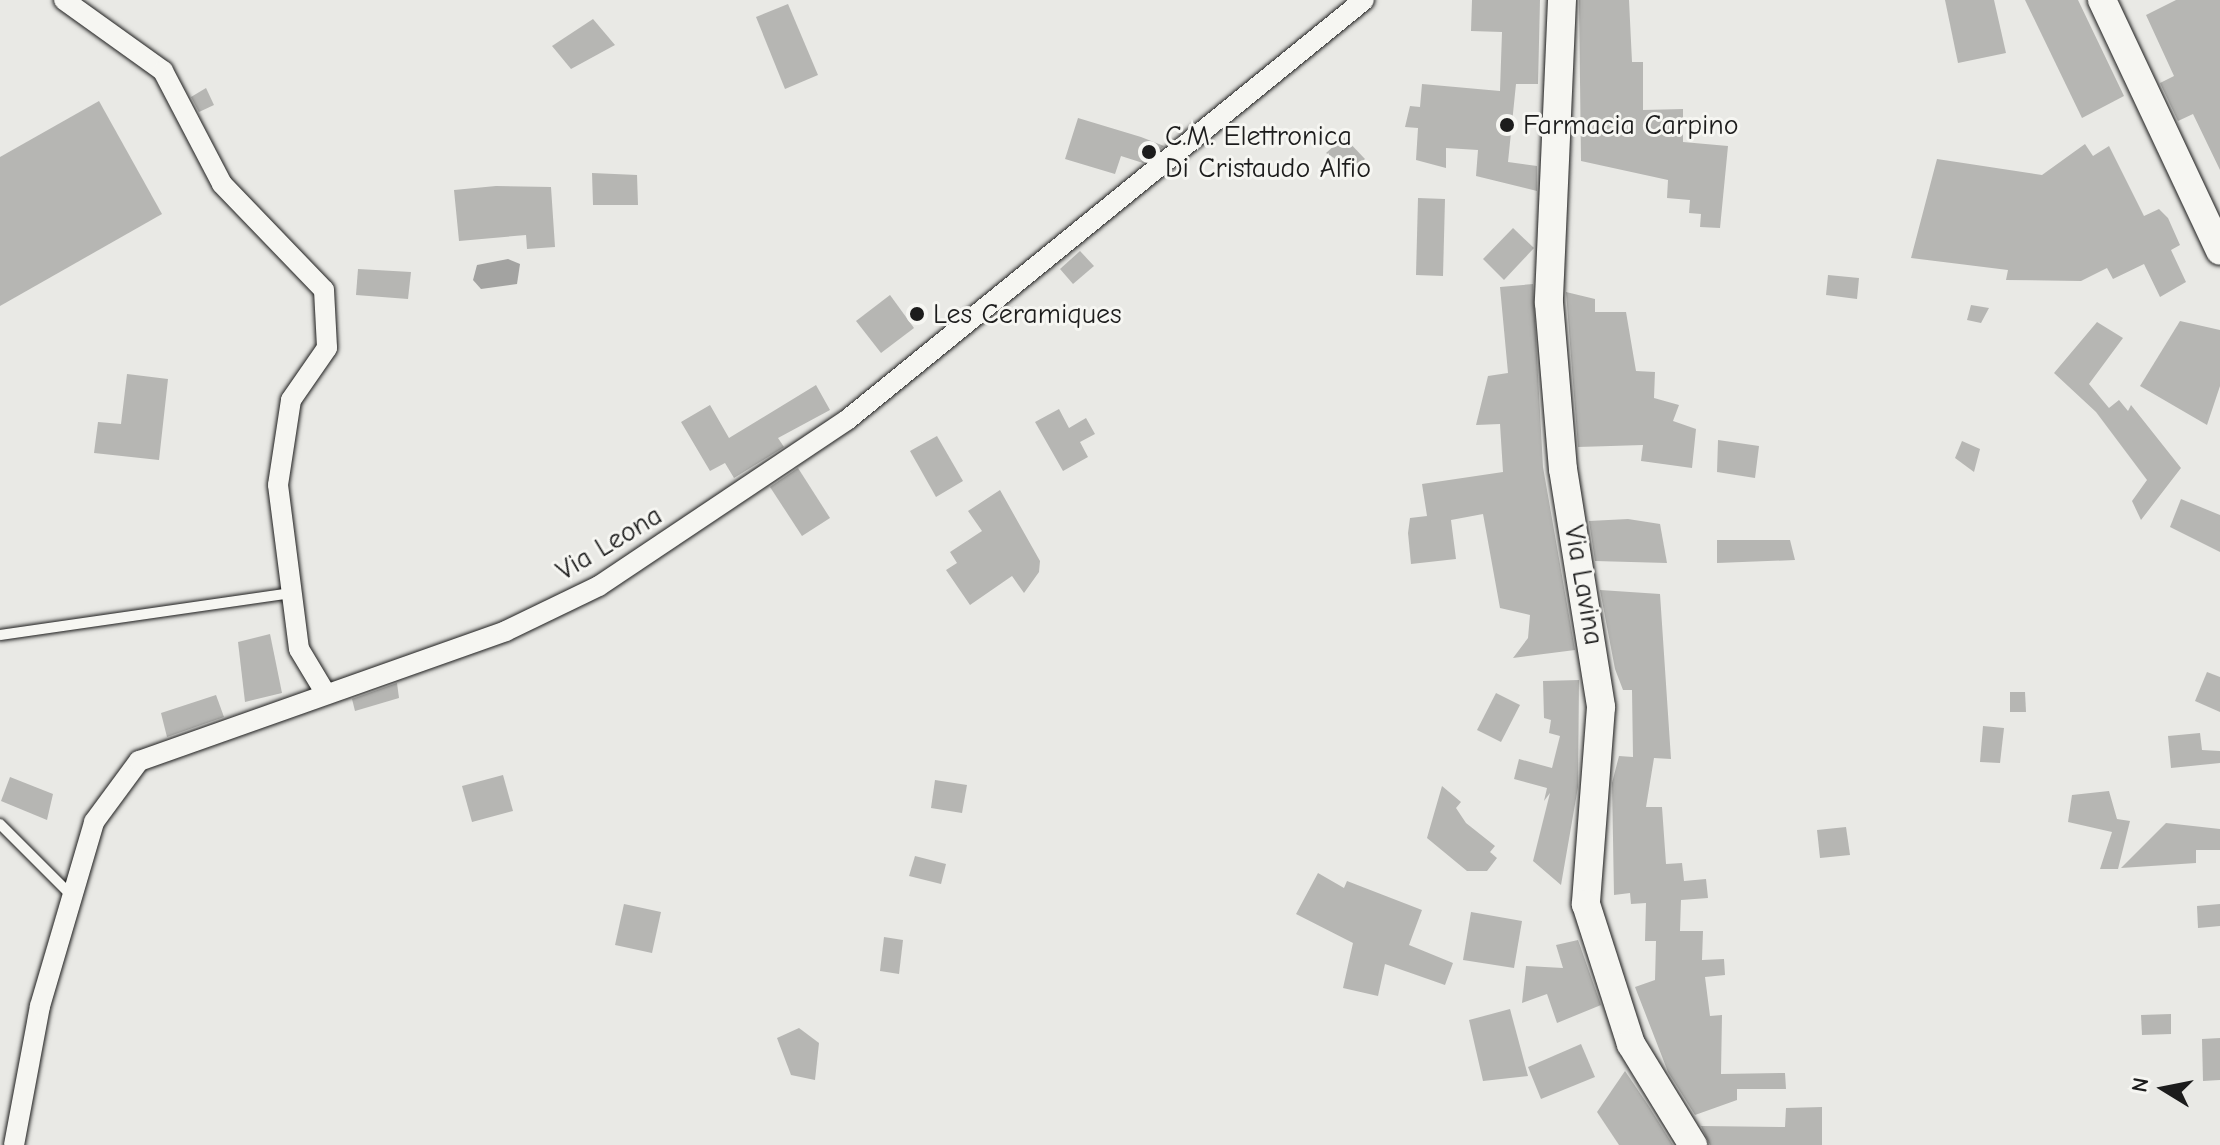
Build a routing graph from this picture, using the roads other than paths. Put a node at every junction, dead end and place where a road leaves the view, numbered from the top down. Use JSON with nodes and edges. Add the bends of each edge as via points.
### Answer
{"nodes":[{"id":1,"x":64,"y":0,"type":"edge"},
{"id":2,"x":1364,"y":0,"type":"edge"},
{"id":3,"x":1562,"y":0,"type":"edge"},
{"id":4,"x":2102,"y":0,"type":"edge"},
{"id":5,"x":2220,"y":251,"type":"edge"},
{"id":6,"x":290,"y":593,"type":"junction"},
{"id":7,"x":0,"y":635,"type":"edge"},
{"id":8,"x":326,"y":694,"type":"junction"},
{"id":9,"x":0,"y":824,"type":"edge"},
{"id":10,"x":71,"y":895,"type":"junction"},
{"id":11,"x":14,"y":1145,"type":"edge"},
{"id":12,"x":1693,"y":1145,"type":"edge"}],
"edges":[{"from":1,"to":6,"type":"street","via":[[163,71],[222,184],[324,290],[327,348],[281,426],[279,498]]},
{"from":2,"to":8,"type":"street","name":"Via Leona","via":[[847,420],[663,546],[506,631]]},
{"from":3,"to":12,"type":"street","name":"Via Lavina","via":[[1549,303],[1563,469],[1601,707],[1586,904],[1631,1044]]},
{"from":4,"to":5,"type":"street"},
{"from":6,"to":7,"type":"lane"},
{"from":6,"to":8,"type":"street","via":[[299,649]]},
{"from":8,"to":10,"type":"street","name":"Via Leona","via":[[139,761],[94,822]]},
{"from":9,"to":10,"type":"lane"},
{"from":10,"to":11,"type":"street","name":"Via Leona"}]}
